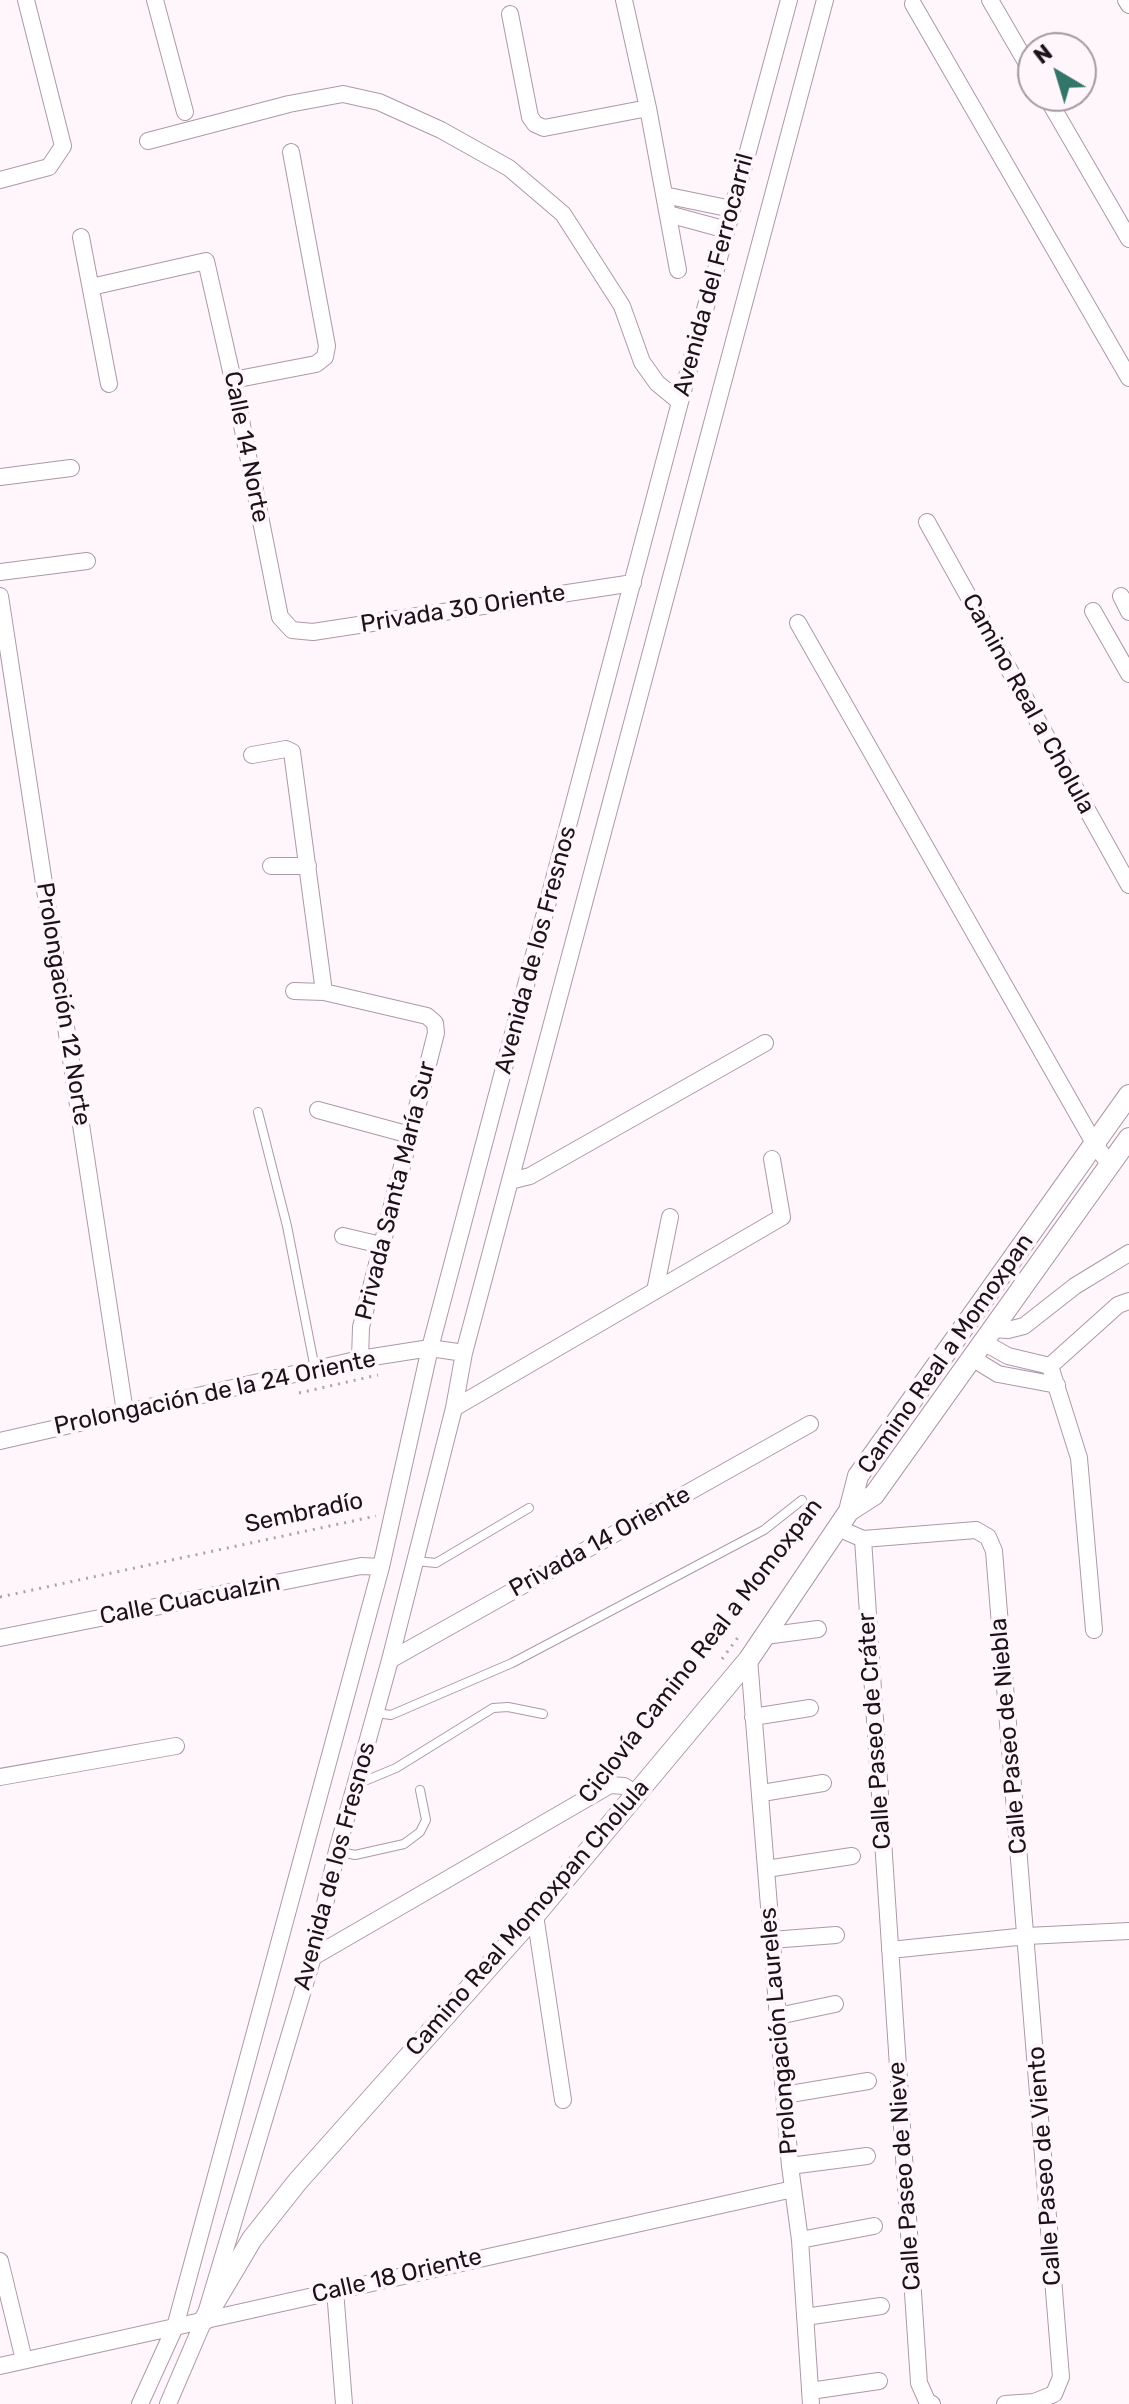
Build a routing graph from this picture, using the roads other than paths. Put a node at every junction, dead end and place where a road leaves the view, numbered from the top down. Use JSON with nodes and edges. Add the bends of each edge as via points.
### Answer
{"nodes":[{"id":1,"x":26,"y":0,"type":"edge"},
{"id":2,"x":155,"y":0,"type":"edge"},
{"id":3,"x":624,"y":0,"type":"edge"},
{"id":4,"x":789,"y":0,"type":"edge"},
{"id":5,"x":825,"y":0,"type":"edge"},
{"id":6,"x":990,"y":0,"type":"edge"},
{"id":7,"x":913,"y":4,"type":"dead end"},
{"id":8,"x":510,"y":14,"type":"dead end"},
{"id":9,"x":1017,"y":46,"type":"edge"},
{"id":10,"x":648,"y":108,"type":"junction"},
{"id":11,"x":185,"y":112,"type":"dead end"},
{"id":12,"x":1055,"y":112,"type":"edge"},
{"id":13,"x":148,"y":141,"type":"dead end"},
{"id":14,"x":291,"y":152,"type":"dead end"},
{"id":15,"x":0,"y":180,"type":"edge"},
{"id":16,"x":664,"y":195,"type":"junction"},
{"id":17,"x":732,"y":209,"type":"junction"},
{"id":18,"x":668,"y":214,"type":"junction"},
{"id":19,"x":727,"y":230,"type":"junction"},
{"id":20,"x":81,"y":237,"type":"dead end"},
{"id":21,"x":1129,"y":239,"type":"edge"},
{"id":22,"x":678,"y":270,"type":"dead end"},
{"id":23,"x":91,"y":287,"type":"junction"},
{"id":24,"x":1129,"y":378,"type":"edge"},
{"id":25,"x":233,"y":380,"type":"junction"},
{"id":26,"x":109,"y":384,"type":"dead end"},
{"id":27,"x":680,"y":402,"type":"junction"},
{"id":28,"x":71,"y":468,"type":"dead end"},
{"id":29,"x":0,"y":477,"type":"edge"},
{"id":30,"x":927,"y":522,"type":"dead end"},
{"id":31,"x":642,"y":551,"type":"joint"},
{"id":32,"x":87,"y":561,"type":"dead end"},
{"id":33,"x":0,"y":572,"type":"edge"},
{"id":34,"x":633,"y":583,"type":"junction"},
{"id":35,"x":0,"y":596,"type":"edge"},
{"id":36,"x":1121,"y":596,"type":"dead end"},
{"id":37,"x":1093,"y":611,"type":"dead end"},
{"id":38,"x":1129,"y":612,"type":"edge"},
{"id":39,"x":798,"y":623,"type":"dead end"},
{"id":40,"x":292,"y":630,"type":"joint"},
{"id":41,"x":1129,"y":674,"type":"edge"},
{"id":42,"x":252,"y":755,"type":"dead end"},
{"id":43,"x":271,"y":866,"type":"dead end"},
{"id":44,"x":308,"y":866,"type":"junction"},
{"id":45,"x":1129,"y":885,"type":"edge"},
{"id":46,"x":294,"y":991,"type":"dead end"},
{"id":47,"x":324,"y":992,"type":"junction"},
{"id":48,"x":765,"y":1043,"type":"dead end"},
{"id":49,"x":1129,"y":1095,"type":"edge"},
{"id":50,"x":318,"y":1110,"type":"dead end"},
{"id":51,"x":258,"y":1112,"type":"dead end"},
{"id":52,"x":410,"y":1135,"type":"junction"},
{"id":53,"x":1129,"y":1138,"type":"edge"},
{"id":54,"x":1094,"y":1143,"type":"junction"},
{"id":55,"x":772,"y":1159,"type":"dead end"},
{"id":56,"x":1115,"y":1164,"type":"junction"},
{"id":57,"x":510,"y":1181,"type":"junction"},
{"id":58,"x":670,"y":1217,"type":"dead end"},
{"id":59,"x":343,"y":1236,"type":"dead end"},
{"id":60,"x":381,"y":1245,"type":"junction"},
{"id":61,"x":1129,"y":1253,"type":"edge"},
{"id":62,"x":655,"y":1291,"type":"junction"},
{"id":63,"x":1129,"y":1301,"type":"edge"},
{"id":64,"x":982,"y":1343,"type":"junction"},
{"id":65,"x":430,"y":1348,"type":"junction"},
{"id":66,"x":464,"y":1353,"type":"junction"},
{"id":67,"x":360,"y":1359,"type":"junction"},
{"id":68,"x":1050,"y":1366,"type":"junction"},
{"id":69,"x":315,"y":1370,"type":"junction"},
{"id":70,"x":1057,"y":1385,"type":"junction"},
{"id":71,"x":454,"y":1408,"type":"junction"},
{"id":72,"x":125,"y":1412,"type":"junction"},
{"id":73,"x":810,"y":1424,"type":"dead end"},
{"id":74,"x":0,"y":1441,"type":"edge"},
{"id":75,"x":802,"y":1500,"type":"dead end"},
{"id":76,"x":529,"y":1508,"type":"dead end"},
{"id":77,"x":843,"y":1520,"type":"junction"},
{"id":78,"x":863,"y":1539,"type":"junction"},
{"id":79,"x":414,"y":1561,"type":"junction"},
{"id":80,"x":381,"y":1567,"type":"junction"},
{"id":81,"x":818,"y":1629,"type":"dead end"},
{"id":82,"x":1094,"y":1630,"type":"dead end"},
{"id":83,"x":756,"y":1631,"type":"junction"},
{"id":84,"x":0,"y":1638,"type":"edge"},
{"id":85,"x":749,"y":1659,"type":"junction"},
{"id":86,"x":390,"y":1660,"type":"junction"},
{"id":87,"x":810,"y":1708,"type":"dead end"},
{"id":88,"x":375,"y":1713,"type":"junction"},
{"id":89,"x":543,"y":1714,"type":"dead end"},
{"id":90,"x":753,"y":1717,"type":"junction"},
{"id":91,"x":176,"y":1746,"type":"dead end"},
{"id":92,"x":0,"y":1777,"type":"edge"},
{"id":93,"x":823,"y":1783,"type":"dead end"},
{"id":94,"x":354,"y":1785,"type":"junction"},
{"id":95,"x":420,"y":1790,"type":"dead end"},
{"id":96,"x":762,"y":1793,"type":"junction"},
{"id":97,"x":636,"y":1794,"type":"junction"},
{"id":98,"x":337,"y":1851,"type":"junction"},
{"id":99,"x":852,"y":1856,"type":"dead end"},
{"id":100,"x":766,"y":1869,"type":"junction"},
{"id":101,"x":535,"y":1915,"type":"junction"},
{"id":102,"x":1129,"y":1931,"type":"edge"},
{"id":103,"x":836,"y":1935,"type":"dead end"},
{"id":104,"x":1027,"y":1936,"type":"junction"},
{"id":105,"x":771,"y":1940,"type":"junction"},
{"id":106,"x":890,"y":1950,"type":"junction"},
{"id":107,"x":313,"y":1957,"type":"junction"},
{"id":108,"x":835,"y":2004,"type":"dead end"},
{"id":109,"x":778,"y":2016,"type":"junction"},
{"id":110,"x":868,"y":2081,"type":"dead end"},
{"id":111,"x":784,"y":2095,"type":"junction"},
{"id":112,"x":563,"y":2100,"type":"dead end"},
{"id":113,"x":867,"y":2156,"type":"dead end"},
{"id":114,"x":790,"y":2166,"type":"junction"},
{"id":115,"x":793,"y":2189,"type":"junction"},
{"id":116,"x":874,"y":2226,"type":"dead end"},
{"id":117,"x":800,"y":2240,"type":"junction"},
{"id":118,"x":0,"y":2261,"type":"edge"},
{"id":119,"x":335,"y":2290,"type":"junction"},
{"id":120,"x":881,"y":2306,"type":"dead end"},
{"id":121,"x":805,"y":2317,"type":"junction"},
{"id":122,"x":204,"y":2320,"type":"junction"},
{"id":123,"x":175,"y":2327,"type":"junction"},
{"id":124,"x":24,"y":2360,"type":"junction"},
{"id":125,"x":0,"y":2366,"type":"edge"},
{"id":126,"x":879,"y":2381,"type":"dead end"},
{"id":127,"x":810,"y":2398,"type":"edge"},
{"id":128,"x":930,"y":2402,"type":"edge"},
{"id":129,"x":140,"y":2404,"type":"edge"},
{"id":130,"x":168,"y":2404,"type":"edge"},
{"id":131,"x":344,"y":2404,"type":"edge"},
{"id":132,"x":1005,"y":2404,"type":"edge"}],
"edges":[{"from":1,"to":15,"type":"street","via":[[63,146],[49,167]]},
{"from":2,"to":11,"type":"street"},
{"from":3,"to":10,"type":"street"},
{"from":4,"to":17,"type":"street","name":"Avenida del Ferrocarril"},
{"from":5,"to":57,"type":"street","name":"Avenida de los Fresnos"},
{"from":6,"to":9,"type":"street"},
{"from":7,"to":24,"type":"street"},
{"from":8,"to":10,"type":"street","via":[[535,124],[544,128]]},
{"from":10,"to":16,"type":"street"},
{"from":12,"to":21,"type":"street"},
{"from":13,"to":27,"type":"street","via":[[343,94],[379,102],[441,130],[509,168],[563,214],[622,306],[642,362]]},
{"from":14,"to":25,"type":"street","via":[[325,357],[316,364]]},
{"from":16,"to":17,"type":"street"},
{"from":16,"to":18,"type":"street"},
{"from":17,"to":19,"type":"street","name":"Avenida del Ferrocarril"},
{"from":18,"to":19,"type":"street"},
{"from":18,"to":22,"type":"street"},
{"from":19,"to":27,"type":"street","name":"Avenida del Ferrocarril"},
{"from":20,"to":23,"type":"street"},
{"from":23,"to":25,"type":"street","name":"Calle 14 Norte","via":[[206,261]]},
{"from":23,"to":26,"type":"street"},
{"from":25,"to":40,"type":"street","name":"Calle 14 Norte","via":[[280,617]]},
{"from":27,"to":31,"type":"street","name":"Avenida del Ferrocarril"},
{"from":28,"to":29,"type":"street"},
{"from":30,"to":45,"type":"street","name":"Camino Real a Cholula"},
{"from":31,"to":34,"type":"street","name":"Avenida de los Fresnos"},
{"from":32,"to":33,"type":"street"},
{"from":34,"to":40,"type":"street","name":"Privada 30 Oriente","via":[[313,632]]},
{"from":34,"to":65,"type":"street","name":"Avenida de los Fresnos"},
{"from":35,"to":72,"type":"street","name":"Prolongación 12 Norte"},
{"from":36,"to":38,"type":"street"},
{"from":37,"to":41,"type":"street"},
{"from":39,"to":54,"type":"street"},
{"from":42,"to":44,"type":"street","via":[[292,752]]},
{"from":43,"to":44,"type":"street"},
{"from":44,"to":47,"type":"street"},
{"from":46,"to":47,"type":"street"},
{"from":47,"to":52,"type":"street","name":"Privada Santa María Sur","via":[[427,1016],[435,1023]]},
{"from":48,"to":57,"type":"street","via":[[530,1176]]},
{"from":49,"to":54,"type":"street","name":"Camino Real a Momoxpan"},
{"from":50,"to":52,"type":"street"},
{"from":51,"to":69,"type":"lane"},
{"from":52,"to":60,"type":"street","name":"Privada Santa María Sur"},
{"from":53,"to":56,"type":"street","name":"Camino Real a Momoxpan"},
{"from":54,"to":56,"type":"street"},
{"from":54,"to":77,"type":"street","name":"Camino Real a Momoxpan","via":[[858,1476]]},
{"from":55,"to":62,"type":"street","via":[[782,1217]]},
{"from":56,"to":64,"type":"street","name":"Camino Real a Momoxpan"},
{"from":57,"to":66,"type":"street","name":"Avenida de los Fresnos"},
{"from":58,"to":62,"type":"street"},
{"from":59,"to":60,"type":"street"},
{"from":60,"to":67,"type":"street","name":"Privada Santa María Sur","via":[[361,1327]]},
{"from":61,"to":64,"type":"street","via":[[1024,1326]]},
{"from":62,"to":71,"type":"street"},
{"from":63,"to":68,"type":"street"},
{"from":64,"to":68,"type":"street"},
{"from":64,"to":70,"type":"street","via":[[998,1374]]},
{"from":64,"to":77,"type":"street","name":"Camino Real a Momoxpan","via":[[874,1495]]},
{"from":65,"to":66,"type":"street"},
{"from":65,"to":67,"type":"street","name":"Prolongación de la 24 Oriente"},
{"from":65,"to":80,"type":"street","name":"Avenida de los Fresnos"},
{"from":66,"to":71,"type":"street","name":"Avenida de los Fresnos"},
{"from":67,"to":69,"type":"street","name":"Prolongación de la 24 Oriente"},
{"from":68,"to":70,"type":"street"},
{"from":69,"to":72,"type":"street","name":"Prolongación de la 24 Oriente"},
{"from":70,"to":82,"type":"street","via":[[1079,1458]]},
{"from":71,"to":79,"type":"street","name":"Avenida de los Fresnos"},
{"from":72,"to":74,"type":"street","name":"Prolongación de la 24 Oriente"},
{"from":73,"to":86,"type":"street","name":"Privada 14 Oriente"},
{"from":75,"to":88,"type":"lane","via":[[764,1530],[512,1663],[391,1715]]},
{"from":76,"to":79,"type":"lane","via":[[436,1563]]},
{"from":77,"to":78,"type":"street"},
{"from":77,"to":83,"type":"street","name":"Camino Real Momoxpan Cholula"},
{"from":78,"to":104,"type":"street","name":"Calle Paseo de Niebla","via":[[976,1530],[988,1537],[994,1551]]},
{"from":78,"to":106,"type":"street","name":"Calle Paseo de Cráter"},
{"from":79,"to":86,"type":"street","name":"Avenida de los Fresnos"},
{"from":80,"to":84,"type":"street","name":"Calle Cuacualzin","via":[[361,1566]]},
{"from":80,"to":123,"type":"street","name":"Avenida de los Fresnos"},
{"from":81,"to":83,"type":"street"},
{"from":83,"to":85,"type":"street","name":"Camino Real Momoxpan Cholula"},
{"from":85,"to":90,"type":"street","name":"Prolongación Laureles"},
{"from":85,"to":97,"type":"street","name":"Camino Real Momoxpan Cholula"},
{"from":86,"to":88,"type":"street","name":"Avenida de los Fresnos"},
{"from":87,"to":90,"type":"street"},
{"from":88,"to":94,"type":"street","name":"Avenida de los Fresnos"},
{"from":89,"to":94,"type":"lane","via":[[493,1708],[396,1768]]},
{"from":90,"to":96,"type":"street","name":"Prolongación Laureles"},
{"from":91,"to":92,"type":"street"},
{"from":93,"to":96,"type":"street"},
{"from":94,"to":98,"type":"street","name":"Avenida de los Fresnos"},
{"from":95,"to":98,"type":"lane","via":[[426,1820],[404,1844],[355,1855]]},
{"from":96,"to":100,"type":"street","name":"Prolongación Laureles"},
{"from":97,"to":101,"type":"street","name":"Camino Real Momoxpan Cholula"},
{"from":97,"to":107,"type":"street","via":[[610,1785]]},
{"from":98,"to":107,"type":"street","name":"Avenida de los Fresnos"},
{"from":99,"to":100,"type":"street"},
{"from":100,"to":105,"type":"street","name":"Prolongación Laureles"},
{"from":101,"to":112,"type":"street"},
{"from":101,"to":122,"type":"street","name":"Camino Real Momoxpan Cholula","via":[[298,2181],[252,2239]]},
{"from":102,"to":104,"type":"street"},
{"from":103,"to":105,"type":"street"},
{"from":104,"to":106,"type":"street"},
{"from":104,"to":132,"type":"street","name":"Calle Paseo de Viento","via":[[1061,2377],[1054,2394]]},
{"from":105,"to":109,"type":"street","name":"Prolongación Laureles"},
{"from":106,"to":128,"type":"street","name":"Calle Paseo de Nieve","via":[[919,2383]]},
{"from":107,"to":122,"type":"street","name":"Avenida de los Fresnos"},
{"from":108,"to":109,"type":"street"},
{"from":109,"to":111,"type":"street","name":"Prolongación Laureles"},
{"from":110,"to":111,"type":"street"},
{"from":111,"to":114,"type":"street","name":"Prolongación Laureles"},
{"from":113,"to":114,"type":"street"},
{"from":114,"to":115,"type":"street","name":"Prolongación Laureles"},
{"from":115,"to":117,"type":"street","name":"Prolongación Laureles"},
{"from":115,"to":119,"type":"street","name":"Calle 18 Oriente"},
{"from":116,"to":117,"type":"street"},
{"from":117,"to":121,"type":"street","name":"Prolongación Laureles"},
{"from":118,"to":124,"type":"street"},
{"from":119,"to":122,"type":"street","name":"Calle 18 Oriente"},
{"from":119,"to":131,"type":"street"},
{"from":120,"to":121,"type":"street"},
{"from":121,"to":127,"type":"street","name":"Prolongación Laureles"},
{"from":122,"to":123,"type":"street","name":"Calle 18 Oriente"},
{"from":122,"to":130,"type":"street","name":"Avenida de los Fresnos"},
{"from":123,"to":124,"type":"street","name":"Calle 18 Oriente"},
{"from":123,"to":129,"type":"street","name":"Avenida de los Fresnos"},
{"from":124,"to":125,"type":"street","name":"Calle 18 Oriente"},
{"from":126,"to":127,"type":"street"}]}
